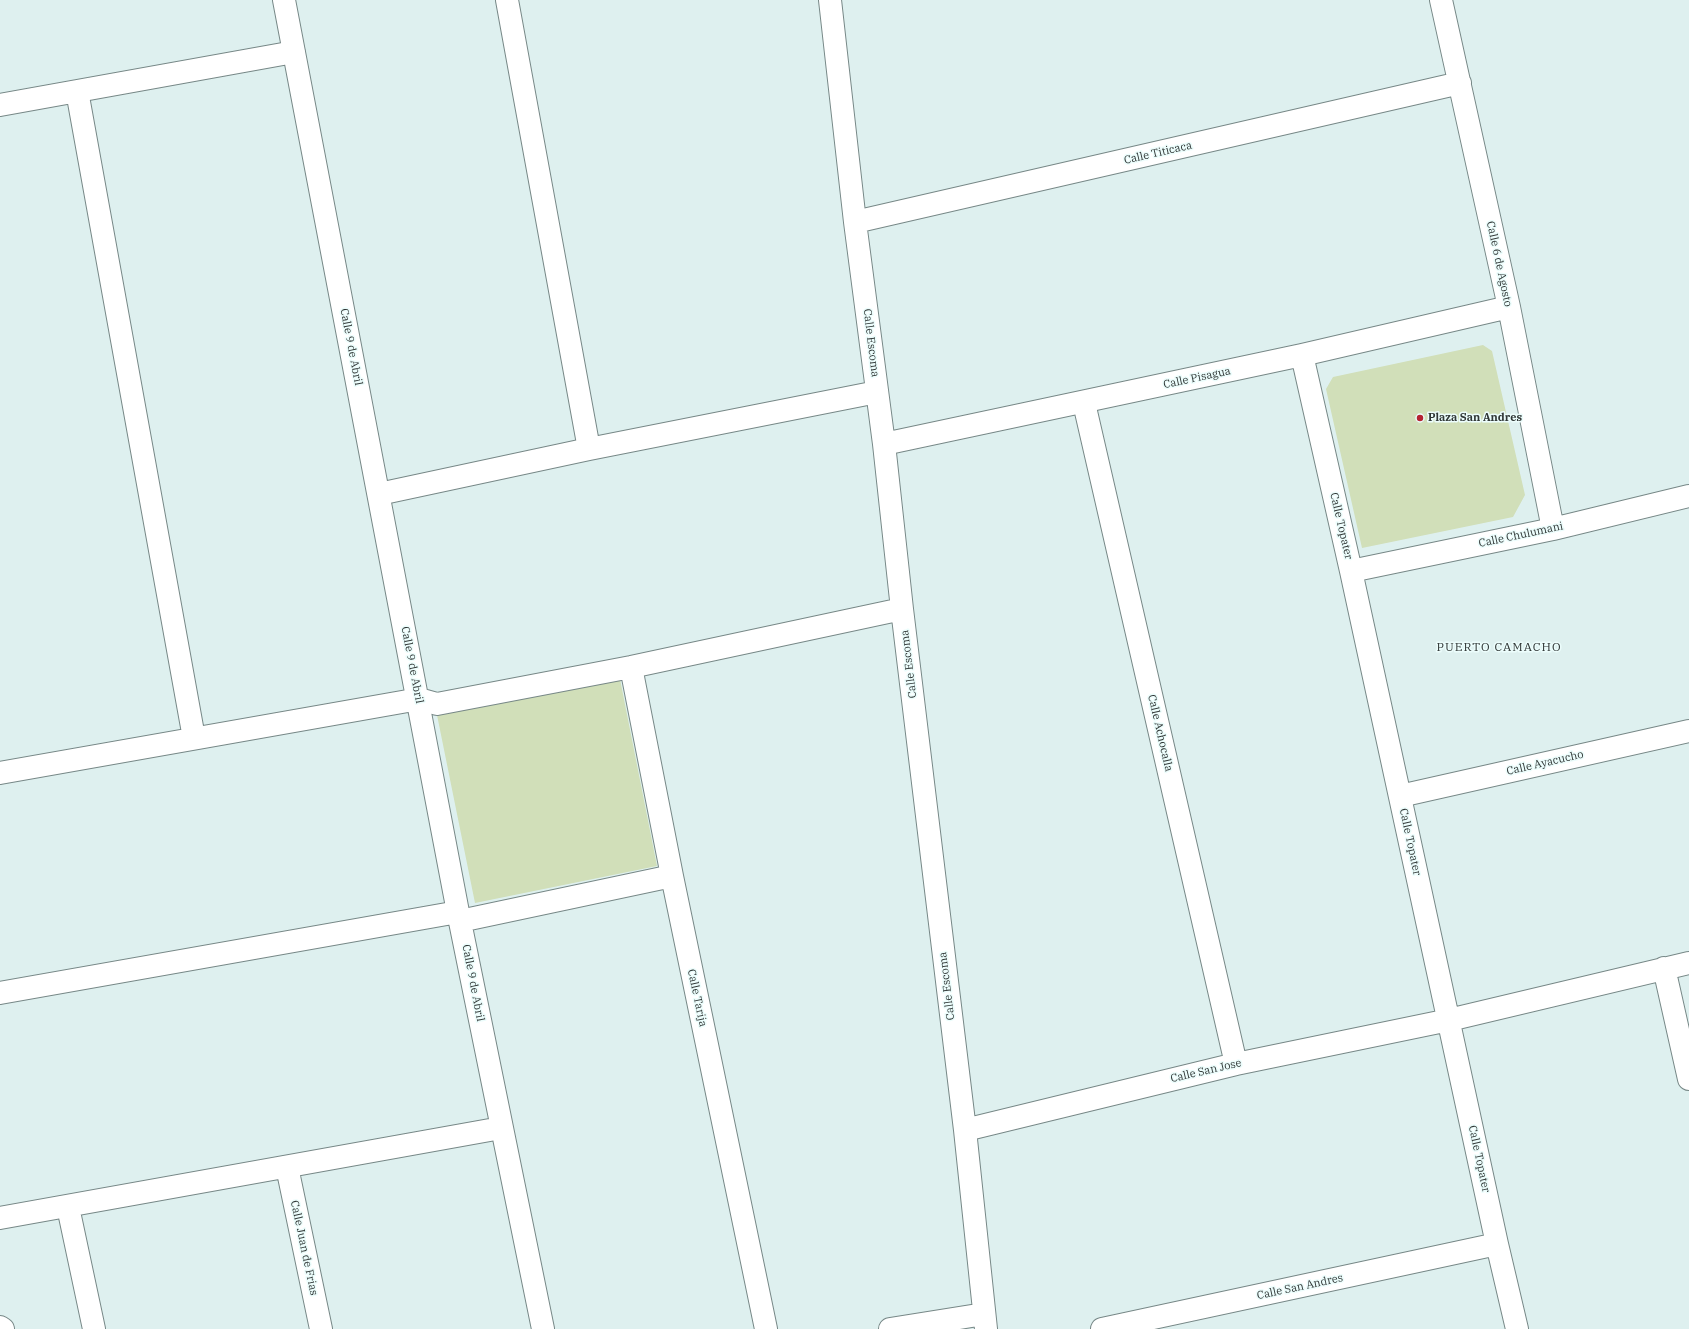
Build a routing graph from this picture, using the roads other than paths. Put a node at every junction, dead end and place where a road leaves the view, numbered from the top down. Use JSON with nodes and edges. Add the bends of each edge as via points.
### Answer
{"nodes":[{"id":1,"x":284,"y":0,"type":"edge"},
{"id":2,"x":507,"y":0,"type":"edge"},
{"id":3,"x":830,"y":0,"type":"edge"},
{"id":4,"x":1441,"y":0,"type":"edge"},
{"id":5,"x":294,"y":52,"type":"junction"},
{"id":6,"x":1460,"y":83,"type":"junction"},
{"id":7,"x":77,"y":92,"type":"junction"},
{"id":8,"x":0,"y":105,"type":"edge"},
{"id":9,"x":855,"y":222,"type":"junction"},
{"id":10,"x":1509,"y":307,"type":"junction"},
{"id":11,"x":1302,"y":356,"type":"junction"},
{"id":12,"x":877,"y":392,"type":"junction"},
{"id":13,"x":1084,"y":403,"type":"junction"},
{"id":14,"x":884,"y":444,"type":"junction"},
{"id":15,"x":588,"y":449,"type":"junction"},
{"id":16,"x":379,"y":494,"type":"junction"},
{"id":17,"x":1689,"y":496,"type":"edge"},
{"id":18,"x":1553,"y":529,"type":"junction"},
{"id":19,"x":1351,"y":571,"type":"junction"},
{"id":20,"x":902,"y":609,"type":"junction"},
{"id":21,"x":631,"y":667,"type":"junction"},
{"id":22,"x":419,"y":699,"type":"junction"},
{"id":23,"x":1689,"y":731,"type":"edge"},
{"id":24,"x":194,"y":738,"type":"junction"},
{"id":25,"x":0,"y":773,"type":"edge"},
{"id":26,"x":1400,"y":796,"type":"junction"},
{"id":27,"x":672,"y":876,"type":"junction"},
{"id":28,"x":459,"y":916,"type":"junction"},
{"id":29,"x":1689,"y":963,"type":"edge"},
{"id":30,"x":1664,"y":968,"type":"junction"},
{"id":31,"x":0,"y":992,"type":"edge"},
{"id":32,"x":1449,"y":1020,"type":"junction"},
{"id":33,"x":1236,"y":1064,"type":"junction"},
{"id":34,"x":1689,"y":1079,"type":"edge"},
{"id":35,"x":501,"y":1128,"type":"junction"},
{"id":36,"x":965,"y":1130,"type":"junction"},
{"id":37,"x":287,"y":1167,"type":"junction"},
{"id":38,"x":68,"y":1207,"type":"junction"},
{"id":39,"x":0,"y":1218,"type":"edge"},
{"id":40,"x":1497,"y":1244,"type":"junction"},
{"id":41,"x":985,"y":1322,"type":"edge"},
{"id":42,"x":0,"y":1327,"type":"edge"},
{"id":43,"x":3,"y":1329,"type":"edge"},
{"id":44,"x":94,"y":1329,"type":"edge"},
{"id":45,"x":321,"y":1329,"type":"edge"},
{"id":46,"x":543,"y":1329,"type":"edge"},
{"id":47,"x":766,"y":1329,"type":"edge"},
{"id":48,"x":890,"y":1329,"type":"edge"},
{"id":49,"x":1102,"y":1329,"type":"edge"},
{"id":50,"x":1517,"y":1329,"type":"edge"}],
"edges":[{"from":1,"to":5,"type":"street","name":"Calle 9 de Abril"},
{"from":2,"to":15,"type":"street"},
{"from":3,"to":9,"type":"street","name":"Calle Escoma"},
{"from":4,"to":6,"type":"street","name":"Calle 6 de Agosto"},
{"from":5,"to":7,"type":"street"},
{"from":5,"to":16,"type":"street","name":"Calle 9 de Abril"},
{"from":6,"to":9,"type":"street","name":"Calle Titicaca"},
{"from":6,"to":10,"type":"street","name":"Calle 6 de Agosto"},
{"from":7,"to":8,"type":"street"},
{"from":7,"to":24,"type":"street"},
{"from":9,"to":12,"type":"street","name":"Calle Escoma"},
{"from":10,"to":11,"type":"street","name":"Calle Pisagua"},
{"from":10,"to":18,"type":"street","name":"Calle 6 de Agosto"},
{"from":11,"to":13,"type":"street","name":"Calle Pisagua"},
{"from":11,"to":19,"type":"street","name":"Calle Topater"},
{"from":12,"to":14,"type":"street","name":"Calle Escoma"},
{"from":12,"to":15,"type":"street"},
{"from":13,"to":14,"type":"street","name":"Calle Pisagua"},
{"from":13,"to":33,"type":"street","name":"Calle Achocalla"},
{"from":14,"to":20,"type":"street","name":"Calle Escoma"},
{"from":15,"to":16,"type":"street"},
{"from":16,"to":22,"type":"street","name":"Calle 9 de Abril"},
{"from":17,"to":18,"type":"street","name":"Calle Chulumani"},
{"from":18,"to":19,"type":"street","name":"Calle Chulumani"},
{"from":19,"to":26,"type":"street","name":"Calle Topater"},
{"from":20,"to":21,"type":"street"},
{"from":20,"to":36,"type":"street","name":"Calle Escoma"},
{"from":21,"to":22,"type":"street","via":[[437,704]]},
{"from":21,"to":27,"type":"street","name":"Calle Tarija"},
{"from":22,"to":24,"type":"street"},
{"from":22,"to":28,"type":"street","name":"Calle 9 de Abril"},
{"from":23,"to":26,"type":"street","name":"Calle Ayacucho"},
{"from":24,"to":25,"type":"street"},
{"from":26,"to":32,"type":"street","name":"Calle Topater"},
{"from":27,"to":28,"type":"street"},
{"from":27,"to":47,"type":"street","name":"Calle Tarija"},
{"from":28,"to":31,"type":"street"},
{"from":28,"to":35,"type":"street","name":"Calle 9 de Abril"},
{"from":29,"to":30,"type":"street"},
{"from":30,"to":32,"type":"street"},
{"from":30,"to":34,"type":"street"},
{"from":32,"to":33,"type":"street","name":"Calle San Jose"},
{"from":32,"to":40,"type":"street","name":"Calle Topater"},
{"from":33,"to":36,"type":"street","name":"Calle San Jose"},
{"from":35,"to":37,"type":"street"},
{"from":35,"to":46,"type":"street","name":"Calle 9 de Abril"},
{"from":36,"to":41,"type":"street","name":"Calle Escoma"},
{"from":37,"to":38,"type":"street"},
{"from":37,"to":45,"type":"street","name":"Calle Juan de Frias"},
{"from":38,"to":39,"type":"street"},
{"from":38,"to":44,"type":"street"},
{"from":40,"to":49,"type":"street","name":"Calle San Andres"},
{"from":40,"to":50,"type":"street","name":"Calle Topater"},
{"from":41,"to":48,"type":"street"},
{"from":42,"to":43,"type":"street"}]}
